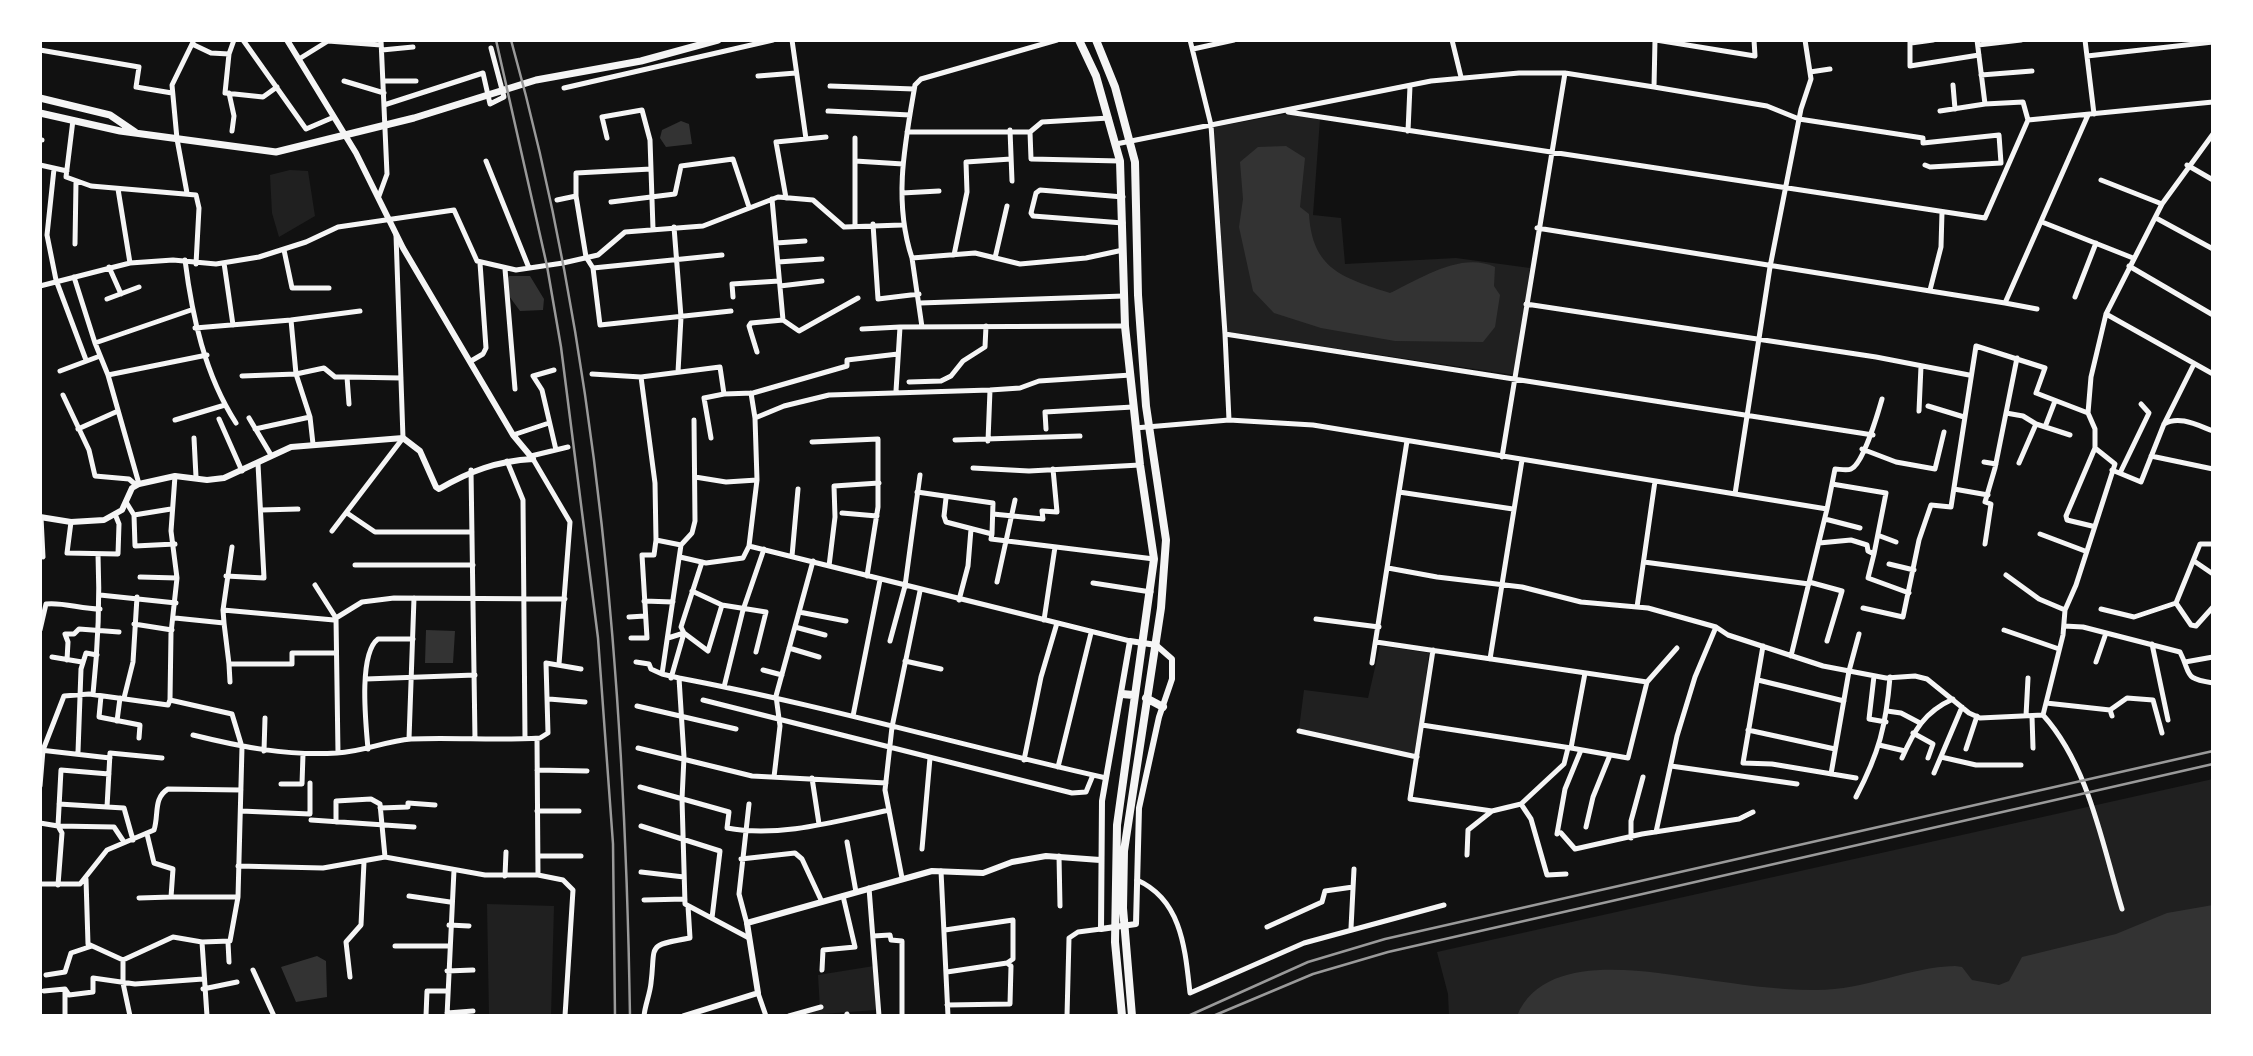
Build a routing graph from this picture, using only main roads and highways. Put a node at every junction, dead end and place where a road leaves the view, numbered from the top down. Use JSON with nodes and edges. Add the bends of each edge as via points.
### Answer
{"nodes":[{"id":1,"x":718,"y":40,"type":"edge"},
{"id":2,"x":1079,"y":40,"type":"edge"},
{"id":3,"x":1096,"y":40,"type":"edge"},
{"id":4,"x":40,"y":98,"type":"edge"},
{"id":5,"x":40,"y":113,"type":"edge"},
{"id":6,"x":135,"y":133,"type":"junction"},
{"id":7,"x":1122,"y":694,"type":"road end"},
{"id":8,"x":1133,"y":695,"type":"junction"},
{"id":9,"x":1146,"y":698,"type":"junction"},
{"id":10,"x":1163,"y":707,"type":"road end"},
{"id":11,"x":1122,"y":1016,"type":"edge"},
{"id":12,"x":1132,"y":1016,"type":"edge"}],
"edges":[{"from":1,"to":6,"type":"main road","via":[[641,61],[536,80],[414,118],[276,152]]},
{"from":2,"to":8,"type":"main road","via":[[1096,76],[1120,161],[1125,326],[1154,559]]},
{"from":3,"to":9,"type":"main road","via":[[1132,142],[1148,426],[1166,540],[1165,579]]},
{"from":4,"to":6,"type":"main road","via":[[110,114]]},
{"from":5,"to":6,"type":"main road"},
{"from":7,"to":8,"type":"main road"},
{"from":8,"to":11,"type":"main road","via":[[1115,876]]},
{"from":9,"to":10,"type":"main road"},
{"from":9,"to":12,"type":"main road","via":[[1123,879]]}]}
